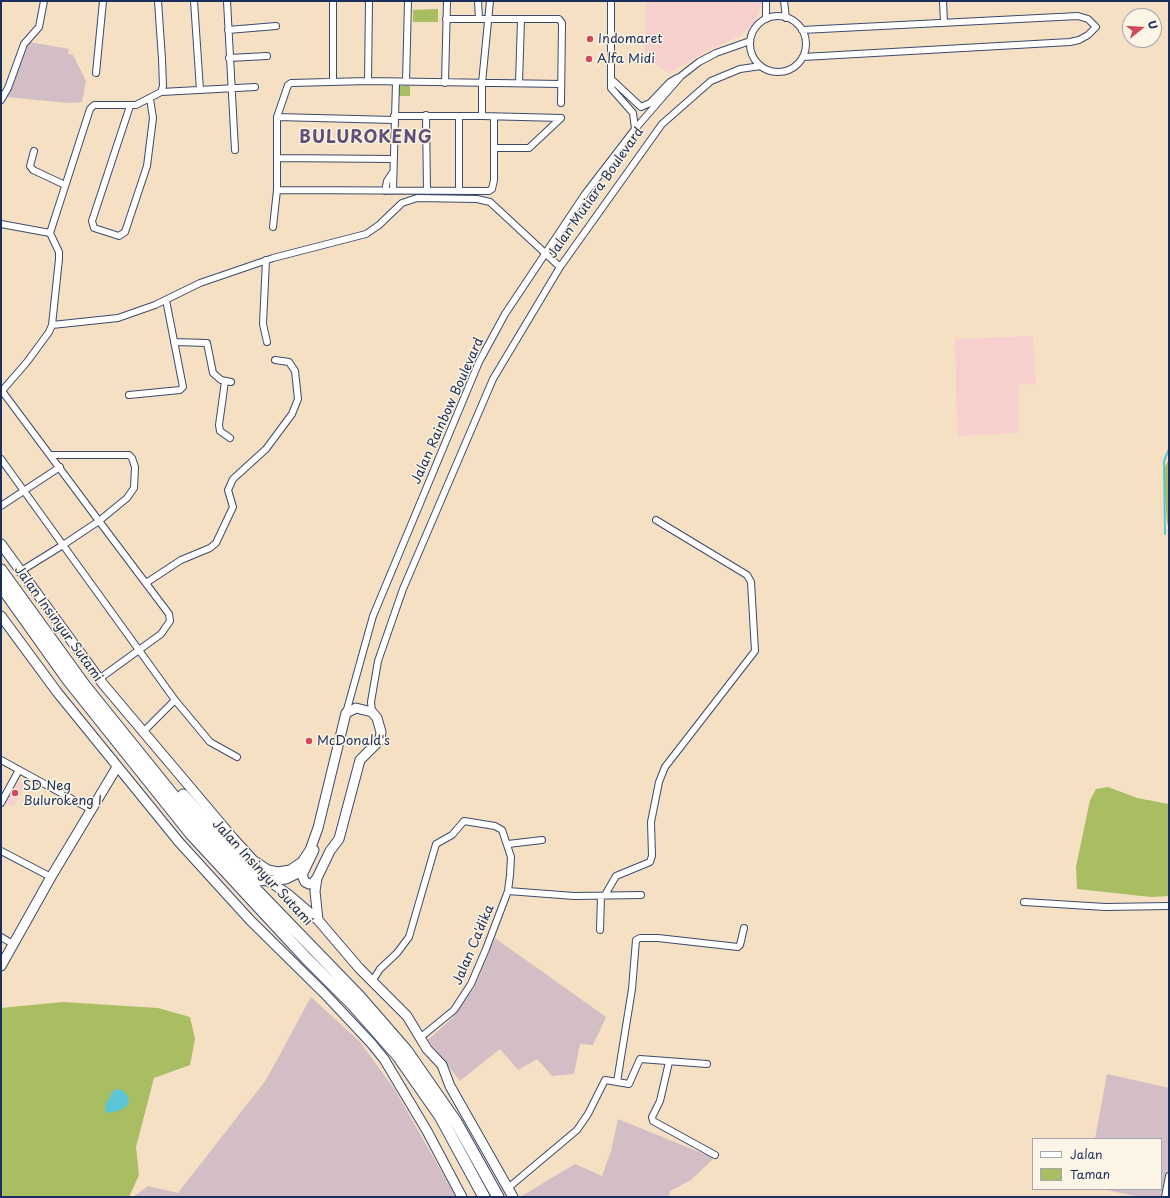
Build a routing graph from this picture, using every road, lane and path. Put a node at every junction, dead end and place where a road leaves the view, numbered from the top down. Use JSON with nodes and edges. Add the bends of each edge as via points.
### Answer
{"nodes":[{"id":1,"x":44,"y":1,"type":"edge"},
{"id":2,"x":103,"y":1,"type":"edge"},
{"id":3,"x":158,"y":1,"type":"edge"},
{"id":4,"x":194,"y":1,"type":"edge"},
{"id":5,"x":227,"y":1,"type":"edge"},
{"id":6,"x":333,"y":1,"type":"edge"},
{"id":7,"x":369,"y":1,"type":"edge"},
{"id":8,"x":408,"y":1,"type":"edge"},
{"id":9,"x":447,"y":1,"type":"edge"},
{"id":10,"x":478,"y":1,"type":"edge"},
{"id":11,"x":490,"y":1,"type":"edge"},
{"id":12,"x":611,"y":1,"type":"edge"},
{"id":13,"x":766,"y":1,"type":"edge"},
{"id":14,"x":784,"y":1,"type":"edge"},
{"id":15,"x":944,"y":1,"type":"edge"},
{"id":16,"x":786,"y":18,"type":"junction"},
{"id":17,"x":446,"y":19,"type":"junction"},
{"id":18,"x":479,"y":19,"type":"junction"},
{"id":19,"x":488,"y":19,"type":"junction"},
{"id":20,"x":521,"y":19,"type":"junction"},
{"id":21,"x":766,"y":19,"type":"junction"},
{"id":22,"x":944,"y":23,"type":"junction"},
{"id":23,"x":276,"y":26,"type":"dead end"},
{"id":24,"x":228,"y":30,"type":"junction"},
{"id":25,"x":802,"y":30,"type":"junction"},
{"id":26,"x":750,"y":41,"type":"junction"},
{"id":27,"x":267,"y":56,"type":"dead end"},
{"id":28,"x":803,"y":57,"type":"junction"},
{"id":29,"x":230,"y":58,"type":"junction"},
{"id":30,"x":761,"y":66,"type":"junction"},
{"id":31,"x":96,"y":73,"type":"dead end"},
{"id":32,"x":681,"y":76,"type":"junction"},
{"id":33,"x":611,"y":79,"type":"junction"},
{"id":34,"x":333,"y":81,"type":"junction"},
{"id":35,"x":368,"y":81,"type":"junction"},
{"id":36,"x":396,"y":82,"type":"junction"},
{"id":37,"x":406,"y":82,"type":"junction"},
{"id":38,"x":445,"y":83,"type":"junction"},
{"id":39,"x":482,"y":83,"type":"junction"},
{"id":40,"x":519,"y":83,"type":"junction"},
{"id":41,"x":561,"y":84,"type":"junction"},
{"id":42,"x":255,"y":87,"type":"dead end"},
{"id":43,"x":232,"y":89,"type":"junction"},
{"id":44,"x":200,"y":90,"type":"junction"},
{"id":45,"x":161,"y":92,"type":"junction"},
{"id":46,"x":150,"y":99,"type":"junction"},
{"id":47,"x":1,"y":100,"type":"edge"},
{"id":48,"x":561,"y":103,"type":"dead end"},
{"id":49,"x":130,"y":106,"type":"junction"},
{"id":50,"x":426,"y":115,"type":"junction"},
{"id":51,"x":482,"y":116,"type":"junction"},
{"id":52,"x":277,"y":117,"type":"junction"},
{"id":53,"x":459,"y":117,"type":"junction"},
{"id":54,"x":494,"y":117,"type":"junction"},
{"id":55,"x":394,"y":118,"type":"junction"},
{"id":56,"x":634,"y":129,"type":"junction"},
{"id":57,"x":494,"y":148,"type":"junction"},
{"id":58,"x":235,"y":150,"type":"dead end"},
{"id":59,"x":34,"y":151,"type":"dead end"},
{"id":60,"x":277,"y":158,"type":"junction"},
{"id":61,"x":393,"y":159,"type":"junction"},
{"id":62,"x":393,"y":172,"type":"junction"},
{"id":63,"x":65,"y":185,"type":"junction"},
{"id":64,"x":277,"y":190,"type":"junction"},
{"id":65,"x":393,"y":190,"type":"junction"},
{"id":66,"x":385,"y":191,"type":"junction"},
{"id":67,"x":427,"y":191,"type":"junction"},
{"id":68,"x":459,"y":191,"type":"junction"},
{"id":69,"x":1,"y":224,"type":"edge"},
{"id":70,"x":273,"y":227,"type":"dead end"},
{"id":71,"x":50,"y":233,"type":"junction"},
{"id":72,"x":545,"y":255,"type":"junction"},
{"id":73,"x":266,"y":260,"type":"junction"},
{"id":74,"x":560,"y":267,"type":"junction"},
{"id":75,"x":166,"y":300,"type":"junction"},
{"id":76,"x":52,"y":325,"type":"junction"},
{"id":77,"x":174,"y":342,"type":"junction"},
{"id":78,"x":267,"y":342,"type":"dead end"},
{"id":79,"x":275,"y":360,"type":"dead end"},
{"id":80,"x":224,"y":381,"type":"junction"},
{"id":81,"x":231,"y":382,"type":"dead end"},
{"id":82,"x":2,"y":392,"type":"edge"},
{"id":83,"x":130,"y":395,"type":"dead end"},
{"id":84,"x":230,"y":438,"type":"dead end"},
{"id":85,"x":50,"y":455,"type":"junction"},
{"id":86,"x":1,"y":459,"type":"edge"},
{"id":87,"x":60,"y":468,"type":"junction"},
{"id":88,"x":24,"y":492,"type":"junction"},
{"id":89,"x":1,"y":506,"type":"edge"},
{"id":90,"x":656,"y":520,"type":"dead end"},
{"id":91,"x":99,"y":521,"type":"junction"},
{"id":92,"x":1,"y":544,"type":"edge"},
{"id":93,"x":63,"y":545,"type":"junction"},
{"id":94,"x":1,"y":570,"type":"edge"},
{"id":95,"x":21,"y":571,"type":"junction"},
{"id":96,"x":146,"y":583,"type":"junction"},
{"id":97,"x":1,"y":586,"type":"edge"},
{"id":98,"x":1,"y":616,"type":"edge"},
{"id":99,"x":139,"y":650,"type":"junction"},
{"id":100,"x":99,"y":679,"type":"junction"},
{"id":101,"x":85,"y":686,"type":"junction"},
{"id":102,"x":175,"y":700,"type":"junction"},
{"id":103,"x":372,"y":712,"type":"junction"},
{"id":104,"x":346,"y":713,"type":"junction"},
{"id":105,"x":143,"y":732,"type":"junction"},
{"id":106,"x":237,"y":757,"type":"dead end"},
{"id":107,"x":1,"y":760,"type":"edge"},
{"id":108,"x":117,"y":767,"type":"junction"},
{"id":109,"x":19,"y":770,"type":"junction"},
{"id":110,"x":1,"y":803,"type":"edge"},
{"id":111,"x":90,"y":810,"type":"junction"},
{"id":112,"x":318,"y":828,"type":"junction"},
{"id":113,"x":542,"y":840,"type":"dead end"},
{"id":114,"x":508,"y":844,"type":"junction"},
{"id":115,"x":1,"y":851,"type":"edge"},
{"id":116,"x":304,"y":870,"type":"junction"},
{"id":117,"x":51,"y":877,"type":"junction"},
{"id":118,"x":317,"y":878,"type":"junction"},
{"id":119,"x":265,"y":880,"type":"junction"},
{"id":120,"x":508,"y":891,"type":"junction"},
{"id":121,"x":642,"y":895,"type":"dead end"},
{"id":122,"x":603,"y":896,"type":"junction"},
{"id":123,"x":1024,"y":902,"type":"dead end"},
{"id":124,"x":1169,"y":906,"type":"edge"},
{"id":125,"x":318,"y":920,"type":"junction"},
{"id":126,"x":744,"y":928,"type":"dead end"},
{"id":127,"x":600,"y":930,"type":"dead end"},
{"id":128,"x":1,"y":937,"type":"edge"},
{"id":129,"x":13,"y":944,"type":"junction"},
{"id":130,"x":1,"y":966,"type":"edge"},
{"id":131,"x":373,"y":980,"type":"junction"},
{"id":132,"x":421,"y":1038,"type":"junction"},
{"id":133,"x":669,"y":1062,"type":"junction"},
{"id":134,"x":707,"y":1064,"type":"dead end"},
{"id":135,"x":617,"y":1082,"type":"junction"},
{"id":136,"x":715,"y":1156,"type":"dead end"},
{"id":137,"x":1169,"y":1176,"type":"edge"},
{"id":138,"x":508,"y":1188,"type":"junction"},
{"id":139,"x":462,"y":1197,"type":"edge"},
{"id":140,"x":484,"y":1197,"type":"edge"},
{"id":141,"x":498,"y":1197,"type":"edge"},
{"id":142,"x":513,"y":1197,"type":"edge"},
{"id":143,"x":1165,"y":1197,"type":"edge"}],
"edges":[{"from":1,"to":47,"type":"street","via":[[39,27],[24,44]]},
{"from":2,"to":31,"type":"street"},
{"from":3,"to":45,"type":"street","via":[[163,86]]},
{"from":4,"to":44,"type":"street"},
{"from":5,"to":24,"type":"street"},
{"from":6,"to":34,"type":"street"},
{"from":7,"to":35,"type":"street"},
{"from":8,"to":37,"type":"street"},
{"from":9,"to":17,"type":"street"},
{"from":10,"to":18,"type":"street"},
{"from":11,"to":19,"type":"street"},
{"from":12,"to":33,"type":"street","name":"Jalan Mutiara Boulevard"},
{"from":13,"to":21,"type":"street"},
{"from":14,"to":16,"type":"street"},
{"from":15,"to":22,"type":"street"},
{"from":16,"to":21,"type":"street"},
{"from":16,"to":25,"type":"street"},
{"from":17,"to":18,"type":"street"},
{"from":17,"to":38,"type":"street"},
{"from":18,"to":19,"type":"street"},
{"from":19,"to":20,"type":"street"},
{"from":19,"to":39,"type":"street"},
{"from":20,"to":40,"type":"street"},
{"from":20,"to":41,"type":"street","via":[[560,20]]},
{"from":21,"to":26,"type":"street","via":[[755,28]]},
{"from":22,"to":25,"type":"street"},
{"from":22,"to":28,"type":"street","via":[[1078,16],[1088,19],[1096,27],[1088,36],[1070,42]]},
{"from":23,"to":24,"type":"street"},
{"from":24,"to":29,"type":"street"},
{"from":25,"to":28,"type":"street","via":[[806,43]]},
{"from":26,"to":30,"type":"street","via":[[752,55]]},
{"from":26,"to":32,"type":"street","name":"Jalan Rainbow Boulevard","via":[[716,53]]},
{"from":27,"to":29,"type":"street"},
{"from":28,"to":30,"type":"street","via":[[788,71],[774,72]]},
{"from":29,"to":43,"type":"street"},
{"from":30,"to":74,"type":"street","name":"Jalan Mutiara Boulevard","via":[[740,69],[711,81],[662,124]]},
{"from":32,"to":33,"type":"street","name":"Jalan Mutiara Boulevard","via":[[673,80],[650,103],[641,107]]},
{"from":32,"to":56,"type":"street","name":"Jalan Rainbow Boulevard"},
{"from":33,"to":56,"type":"street","name":"Jalan Mutiara Boulevard","via":[[612,91],[633,113]]},
{"from":34,"to":35,"type":"street"},
{"from":34,"to":52,"type":"street","via":[[289,84]]},
{"from":35,"to":36,"type":"street"},
{"from":36,"to":37,"type":"street"},
{"from":36,"to":55,"type":"street"},
{"from":37,"to":38,"type":"street"},
{"from":38,"to":39,"type":"street"},
{"from":39,"to":40,"type":"street"},
{"from":39,"to":51,"type":"street"},
{"from":40,"to":41,"type":"street"},
{"from":41,"to":48,"type":"street"},
{"from":42,"to":43,"type":"street"},
{"from":43,"to":44,"type":"street"},
{"from":43,"to":58,"type":"street"},
{"from":44,"to":45,"type":"street"},
{"from":45,"to":46,"type":"street"},
{"from":46,"to":49,"type":"street"},
{"from":46,"to":49,"type":"street","via":[[153,118],[147,166],[125,232],[118,236],[94,228],[92,221]]},
{"from":49,"to":63,"type":"street","via":[[92,106]]},
{"from":50,"to":53,"type":"street"},
{"from":50,"to":55,"type":"street"},
{"from":50,"to":67,"type":"street"},
{"from":51,"to":53,"type":"street"},
{"from":51,"to":54,"type":"street"},
{"from":52,"to":55,"type":"street"},
{"from":52,"to":60,"type":"street"},
{"from":53,"to":68,"type":"street"},
{"from":54,"to":57,"type":"street"},
{"from":54,"to":57,"type":"street","via":[[561,118],[529,148]]},
{"from":55,"to":61,"type":"street"},
{"from":56,"to":72,"type":"street","name":"Jalan Rainbow Boulevard","via":[[585,194]]},
{"from":57,"to":68,"type":"street","via":[[492,189]]},
{"from":59,"to":63,"type":"street","via":[[30,166],[33,170]]},
{"from":60,"to":61,"type":"street"},
{"from":60,"to":64,"type":"street"},
{"from":61,"to":62,"type":"street"},
{"from":62,"to":65,"type":"street"},
{"from":62,"to":66,"type":"street","via":[[387,181]]},
{"from":63,"to":71,"type":"street"},
{"from":64,"to":66,"type":"street"},
{"from":64,"to":70,"type":"street"},
{"from":65,"to":66,"type":"street"},
{"from":65,"to":67,"type":"street"},
{"from":67,"to":68,"type":"street"},
{"from":69,"to":71,"type":"street"},
{"from":71,"to":76,"type":"street","via":[[59,252]]},
{"from":72,"to":73,"type":"street","via":[[490,202],[477,199],[417,198],[402,203],[366,234]]},
{"from":72,"to":74,"type":"street"},
{"from":72,"to":104,"type":"street","name":"Jalan Rainbow Boulevard","via":[[505,314],[479,362],[373,616]]},
{"from":73,"to":75,"type":"street","via":[[200,283]]},
{"from":73,"to":78,"type":"street","via":[[263,324]]},
{"from":74,"to":103,"type":"street","name":"Jalan Mutiara Boulevard","via":[[493,379],[401,596],[378,661],[371,702]]},
{"from":75,"to":76,"type":"street","via":[[118,318]]},
{"from":75,"to":77,"type":"street"},
{"from":76,"to":82,"type":"street","via":[[27,362]]},
{"from":77,"to":80,"type":"street","via":[[207,344],[213,373]]},
{"from":77,"to":83,"type":"street","via":[[182,389]]},
{"from":79,"to":96,"type":"street","via":[[289,362],[295,371],[298,399],[292,414],[266,449],[233,479],[228,490],[233,507],[216,543],[181,560]]},
{"from":80,"to":81,"type":"street"},
{"from":80,"to":84,"type":"street","via":[[219,425],[220,431]]},
{"from":82,"to":85,"type":"street"},
{"from":85,"to":87,"type":"street"},
{"from":85,"to":91,"type":"street","via":[[122,454],[132,458],[135,467],[134,488],[127,498]]},
{"from":86,"to":88,"type":"street"},
{"from":87,"to":88,"type":"street"},
{"from":87,"to":91,"type":"street"},
{"from":88,"to":89,"type":"street"},
{"from":88,"to":93,"type":"street"},
{"from":90,"to":122,"type":"street","via":[[747,575],[751,582],[755,651],[665,767],[652,815],[650,862],[616,876]]},
{"from":91,"to":93,"type":"street"},
{"from":91,"to":96,"type":"street"},
{"from":92,"to":95,"type":"street"},
{"from":93,"to":95,"type":"street"},
{"from":93,"to":99,"type":"street"},
{"from":94,"to":101,"type":"highway","name":"Jalan Insinyur Sutami"},
{"from":95,"to":100,"type":"street"},
{"from":96,"to":99,"type":"street","via":[[166,610],[170,621],[161,634]]},
{"from":97,"to":140,"type":"highway","name":"Jalan Insinyur Sutami","via":[[68,680],[191,834],[398,1056],[440,1116]]},
{"from":98,"to":108,"type":"street","via":[[56,692]]},
{"from":99,"to":100,"type":"street"},
{"from":99,"to":102,"type":"street"},
{"from":100,"to":105,"type":"street"},
{"from":101,"to":119,"type":"highway","via":[[104,701],[191,805],[249,869]]},
{"from":101,"to":141,"type":"highway","name":"Jalan Insinyur Sutami","via":[[222,853],[359,996],[406,1050],[456,1122]]},
{"from":102,"to":105,"type":"street"},
{"from":102,"to":106,"type":"street","via":[[210,742]]},
{"from":103,"to":104,"type":"street","via":[[356,708]]},
{"from":103,"to":118,"type":"street","via":[[377,718],[381,732],[380,740],[360,760],[340,840],[330,852]]},
{"from":104,"to":112,"type":"street"},
{"from":105,"to":112,"type":"street","via":[[233,838],[253,860],[268,870],[290,870],[302,862],[310,850]]},
{"from":107,"to":109,"type":"street"},
{"from":108,"to":111,"type":"street"},
{"from":108,"to":139,"type":"street","via":[[179,842],[250,920],[371,1043],[427,1131]]},
{"from":109,"to":110,"type":"street"},
{"from":109,"to":111,"type":"street"},
{"from":111,"to":117,"type":"street"},
{"from":112,"to":116,"type":"street","via":[[318,840]]},
{"from":113,"to":114,"type":"street"},
{"from":114,"to":120,"type":"street","name":"Jalan Ca'dika","via":[[512,863]]},
{"from":114,"to":131,"type":"street","via":[[500,828],[466,821],[461,823],[452,836],[436,844],[409,937]]},
{"from":115,"to":117,"type":"street"},
{"from":116,"to":118,"type":"street","via":[[302,875],[305,882],[313,883]]},
{"from":116,"to":119,"type":"street","via":[[286,879]]},
{"from":117,"to":129,"type":"street"},
{"from":118,"to":125,"type":"street","via":[[315,891]]},
{"from":119,"to":125,"type":"street","via":[[289,894]]},
{"from":120,"to":122,"type":"street"},
{"from":120,"to":132,"type":"street","name":"Jalan Ca'dika","via":[[486,949],[464,996],[454,1010]]},
{"from":121,"to":122,"type":"street"},
{"from":122,"to":127,"type":"street"},
{"from":123,"to":124,"type":"street","via":[[1105,907]]},
{"from":125,"to":131,"type":"street","via":[[359,968]]},
{"from":126,"to":135,"type":"street","via":[[738,948],[658,938],[636,940],[632,989]]},
{"from":128,"to":129,"type":"street"},
{"from":129,"to":130,"type":"street"},
{"from":131,"to":132,"type":"street","via":[[407,1016]]},
{"from":132,"to":138,"type":"street","via":[[427,1049],[442,1064],[450,1086]]},
{"from":133,"to":134,"type":"street"},
{"from":133,"to":135,"type":"street","via":[[640,1059],[629,1084]]},
{"from":133,"to":136,"type":"street","via":[[660,1101],[652,1117],[653,1121]]},
{"from":135,"to":138,"type":"street","via":[[605,1080],[577,1130]]},
{"from":137,"to":143,"type":"street"},
{"from":138,"to":142,"type":"street"}]}
